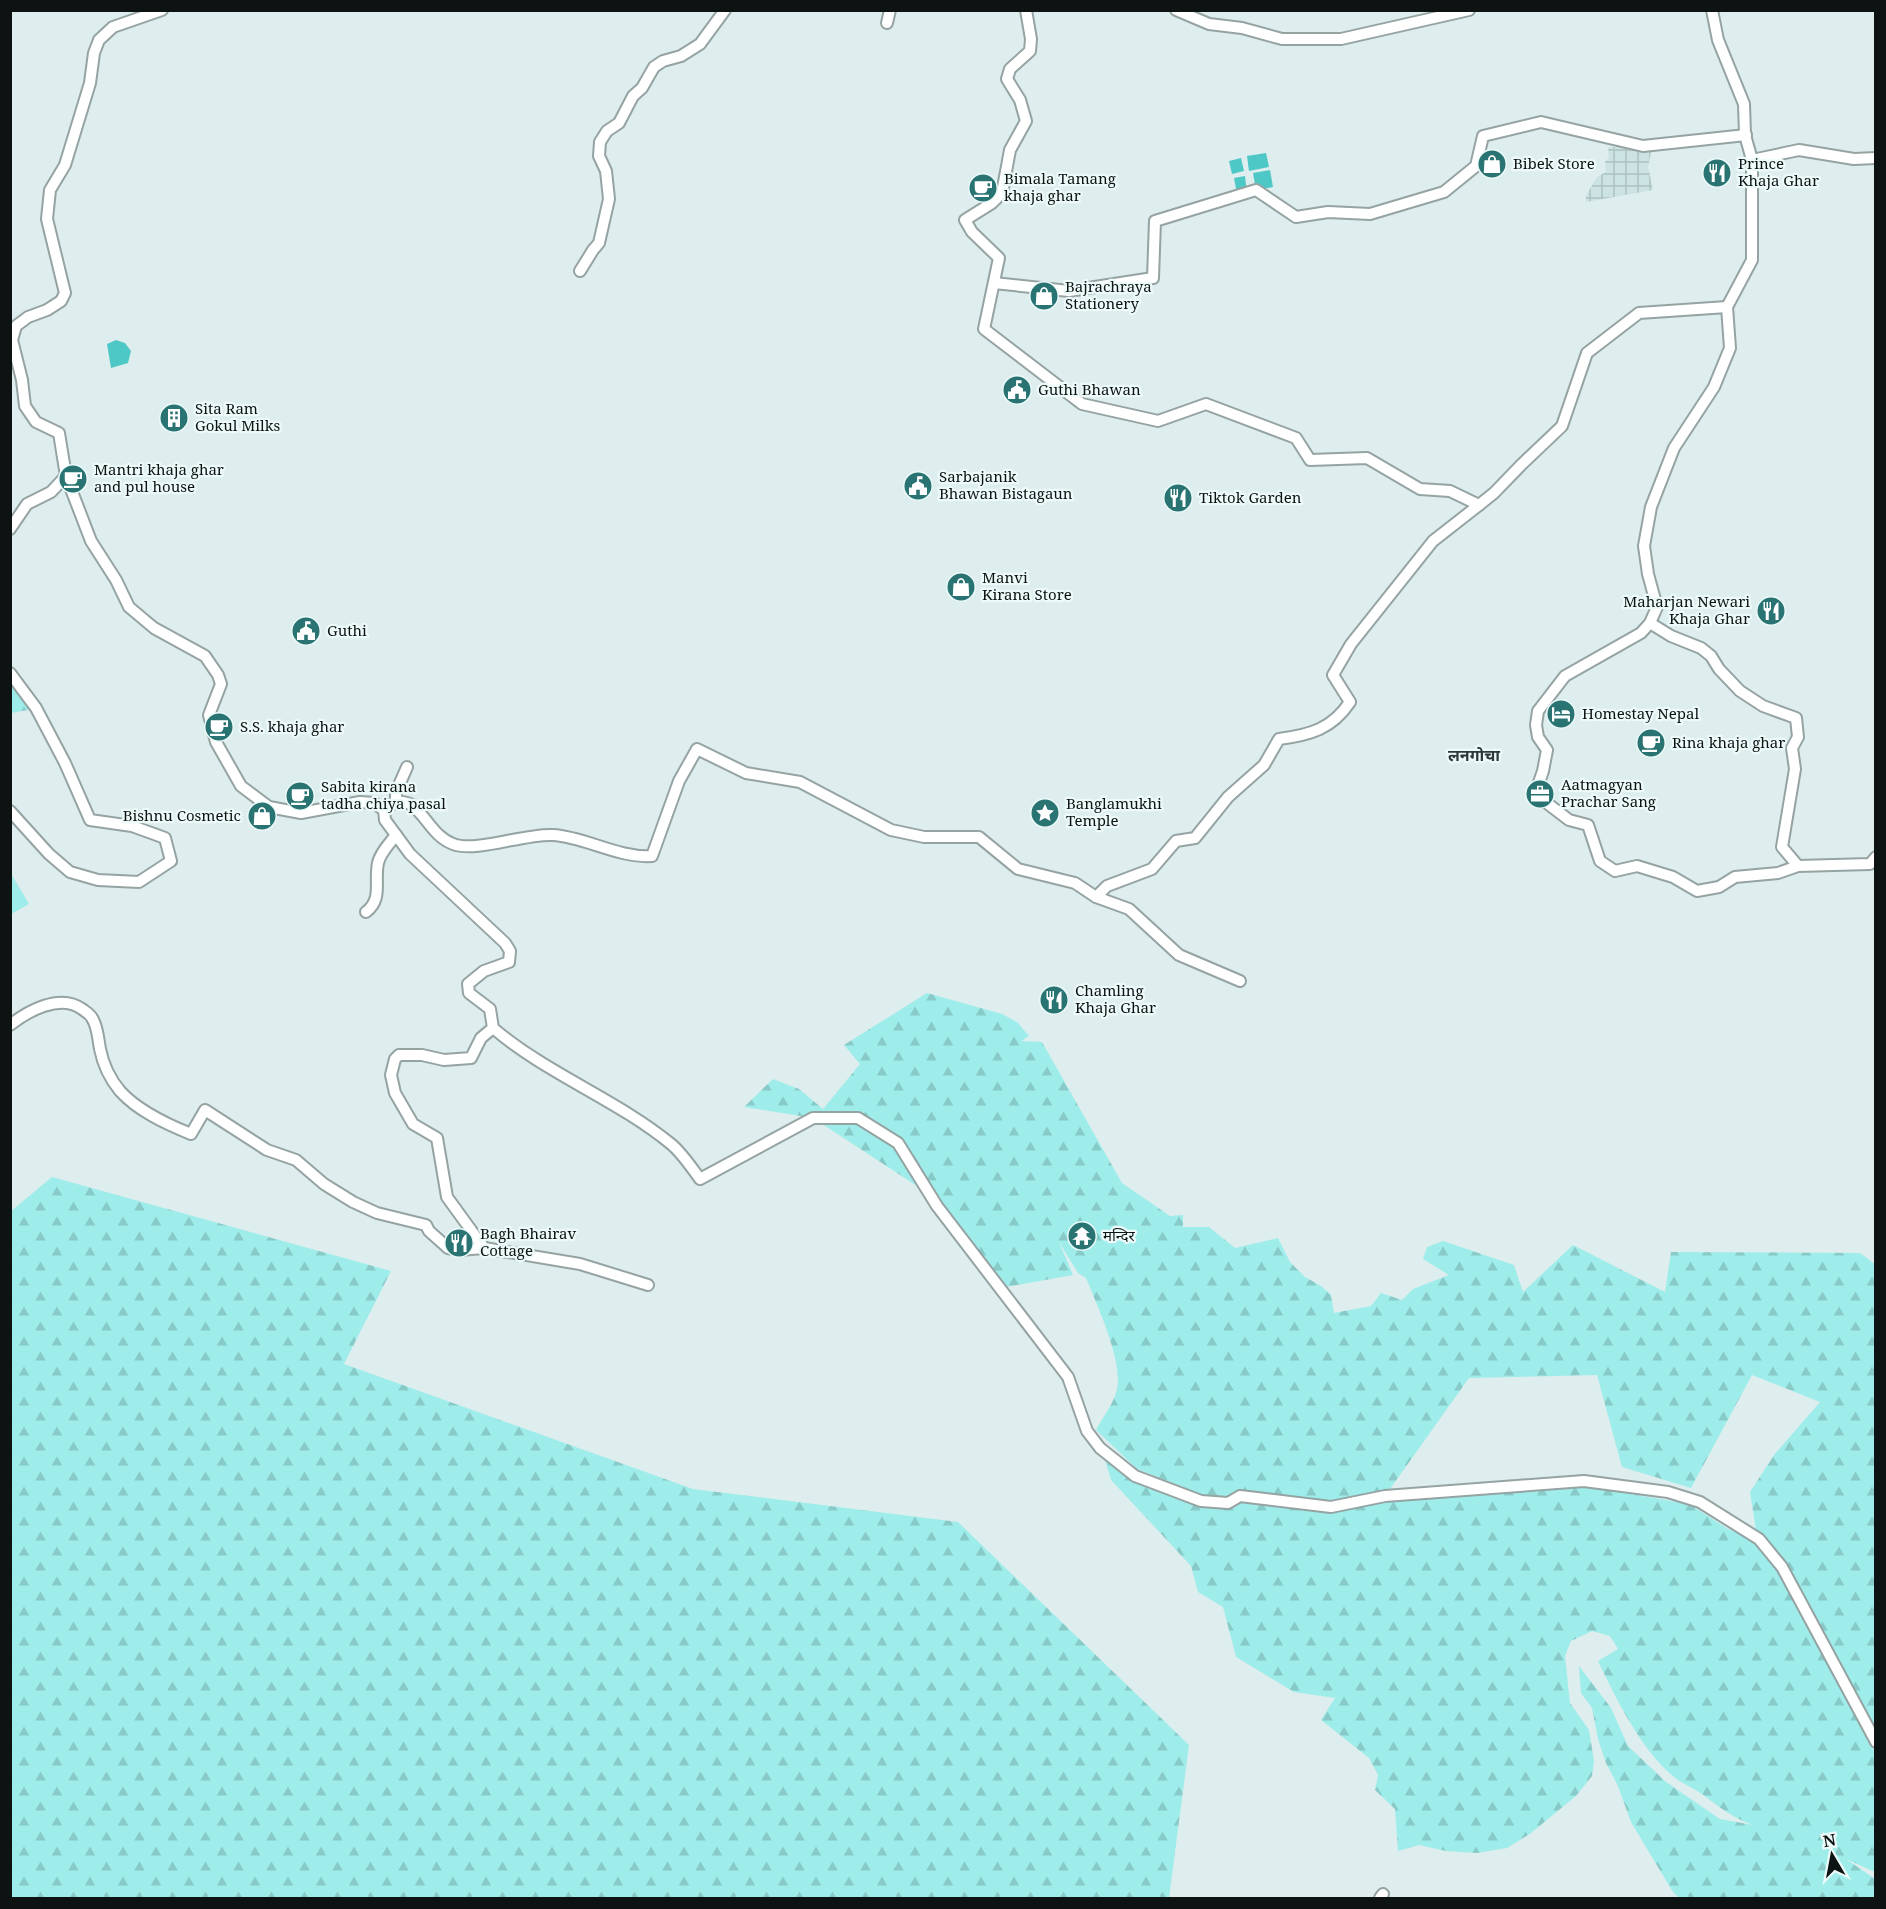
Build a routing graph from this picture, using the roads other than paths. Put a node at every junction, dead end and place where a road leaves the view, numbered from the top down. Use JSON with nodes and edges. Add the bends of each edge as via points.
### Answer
{"nodes":[{"id":1,"x":162,"y":10,"type":"edge"},
{"id":2,"x":725,"y":10,"type":"edge"},
{"id":3,"x":890,"y":10,"type":"edge"},
{"id":4,"x":1026,"y":10,"type":"edge"},
{"id":5,"x":1176,"y":10,"type":"edge"},
{"id":6,"x":1469,"y":10,"type":"edge"},
{"id":7,"x":1712,"y":10,"type":"edge"},
{"id":8,"x":887,"y":23,"type":"dead end"},
{"id":9,"x":1746,"y":135,"type":"junction"},
{"id":10,"x":1875,"y":158,"type":"edge"},
{"id":11,"x":1752,"y":160,"type":"junction"},
{"id":12,"x":580,"y":271,"type":"dead end"},
{"id":13,"x":994,"y":283,"type":"junction"},
{"id":14,"x":1727,"y":307,"type":"junction"},
{"id":15,"x":66,"y":477,"type":"junction"},
{"id":16,"x":1479,"y":505,"type":"junction"},
{"id":17,"x":10,"y":529,"type":"edge"},
{"id":18,"x":1650,"y":623,"type":"junction"},
{"id":19,"x":10,"y":674,"type":"edge"},
{"id":20,"x":407,"y":767,"type":"dead end"},
{"id":21,"x":396,"y":801,"type":"junction"},
{"id":22,"x":384,"y":810,"type":"junction"},
{"id":23,"x":10,"y":812,"type":"edge"},
{"id":24,"x":396,"y":835,"type":"junction"},
{"id":25,"x":1873,"y":861,"type":"edge"},
{"id":26,"x":1798,"y":866,"type":"junction"},
{"id":27,"x":1875,"y":875,"type":"edge"},
{"id":28,"x":1096,"y":897,"type":"junction"},
{"id":29,"x":366,"y":912,"type":"dead end"},
{"id":30,"x":1240,"y":981,"type":"dead end"},
{"id":31,"x":10,"y":1025,"type":"edge"},
{"id":32,"x":493,"y":1028,"type":"junction"},
{"id":33,"x":484,"y":1248,"type":"junction"},
{"id":34,"x":648,"y":1285,"type":"dead end"},
{"id":35,"x":1875,"y":1742,"type":"edge"}],
"edges":[{"from":1,"to":15,"type":"street","via":[[112,27],[99,40],[65,165],[50,190],[47,219],[65,294],[61,301],[16,326],[12,340],[25,406],[36,422],[59,433]]},
{"from":2,"to":12,"type":"street","via":[[700,44],[654,67],[619,123],[600,142],[599,156],[606,171],[609,200],[599,243]]},
{"from":3,"to":8,"type":"street"},
{"from":4,"to":13,"type":"street","via":[[1030,51],[1010,69],[1007,79],[1020,100],[1026,121],[1010,150],[1002,193],[966,220],[972,232],[999,258]]},
{"from":5,"to":6,"type":"street","via":[[1209,24],[1282,39],[1341,39]]},
{"from":7,"to":9,"type":"street","via":[[1718,40],[1744,104]]},
{"from":9,"to":11,"type":"street"},
{"from":9,"to":13,"type":"street","via":[[1643,146],[1541,122],[1483,136],[1476,166],[1444,192],[1370,214],[1328,212],[1296,217],[1256,190],[1155,221],[1153,278],[1069,291]]},
{"from":10,"to":11,"type":"street","via":[[1854,159],[1799,150]]},
{"from":11,"to":14,"type":"street","via":[[1752,260]]},
{"from":13,"to":16,"type":"street","via":[[984,329],[1082,404],[1158,421],[1206,404],[1296,438],[1310,460],[1367,458],[1420,489],[1450,491]]},
{"from":14,"to":16,"type":"street","via":[[1639,313],[1587,353],[1562,426]]},
{"from":14,"to":18,"type":"street","via":[[1730,348],[1714,387],[1674,448],[1651,507],[1644,546],[1657,607]]},
{"from":15,"to":17,"type":"street","via":[[51,492],[27,504]]},
{"from":15,"to":22,"type":"street","via":[[91,541],[129,607],[154,628],[205,656],[218,675],[221,684],[209,715],[216,742],[241,786],[269,807],[301,813],[360,802],[374,802]]},
{"from":16,"to":28,"type":"street","via":[[1433,541],[1351,644],[1333,675],[1350,702],[1345,710],[1307,736],[1279,740],[1264,765],[1228,797],[1195,838],[1176,841],[1152,869],[1107,886]]},
{"from":18,"to":26,"type":"street","via":[[1701,648],[1740,691],[1763,706],[1796,718],[1798,737],[1792,748],[1795,769],[1782,847]]},
{"from":18,"to":26,"type":"street","via":[[1641,633],[1565,676],[1538,711],[1538,737],[1547,750],[1534,794],[1569,820],[1588,825],[1600,861],[1615,871],[1637,866],[1673,877],[1697,891],[1719,887],[1736,878],[1778,873]]},
{"from":19,"to":23,"type":"street","via":[[36,708],[90,820],[132,826],[165,838],[171,861],[139,882],[98,880],[70,872]]},
{"from":20,"to":21,"type":"street"},
{"from":21,"to":22,"type":"street"},
{"from":21,"to":28,"type":"street","via":[[410,805],[440,837],[455,845],[486,845],[525,836],[554,835],[637,857],[652,856],[679,781],[697,748],[746,772],[800,782],[891,830],[924,837],[979,837],[1018,869],[1075,883]]},
{"from":22,"to":24,"type":"street","via":[[385,820]]},
{"from":24,"to":29,"type":"street","via":[[378,862],[378,894]]},
{"from":24,"to":32,"type":"street","via":[[410,854],[510,951],[508,962],[468,984],[469,993],[490,1009]]},
{"from":25,"to":26,"type":"street"},
{"from":25,"to":27,"type":"street"},
{"from":28,"to":30,"type":"street","via":[[1128,909],[1179,955]]},
{"from":31,"to":33,"type":"street","via":[[45,1006],[78,1006],[92,1016],[106,1069],[120,1091],[138,1107],[191,1134],[205,1110],[267,1150],[296,1160],[353,1202],[377,1213],[426,1225],[448,1248]]},
{"from":32,"to":33,"type":"street","via":[[481,1038],[471,1058],[444,1060],[399,1054],[391,1075],[412,1124],[437,1138],[447,1197]]},
{"from":32,"to":35,"type":"street","via":[[526,1053],[631,1115],[672,1145],[700,1179],[813,1118],[858,1118],[898,1143],[937,1206],[1068,1377],[1087,1431],[1100,1448],[1135,1476],[1201,1501],[1228,1503],[1240,1496],[1331,1507],[1384,1496],[1584,1481],[1668,1492],[1700,1502],[1759,1539],[1782,1567]]},
{"from":33,"to":34,"type":"street","via":[[580,1264]]}]}
